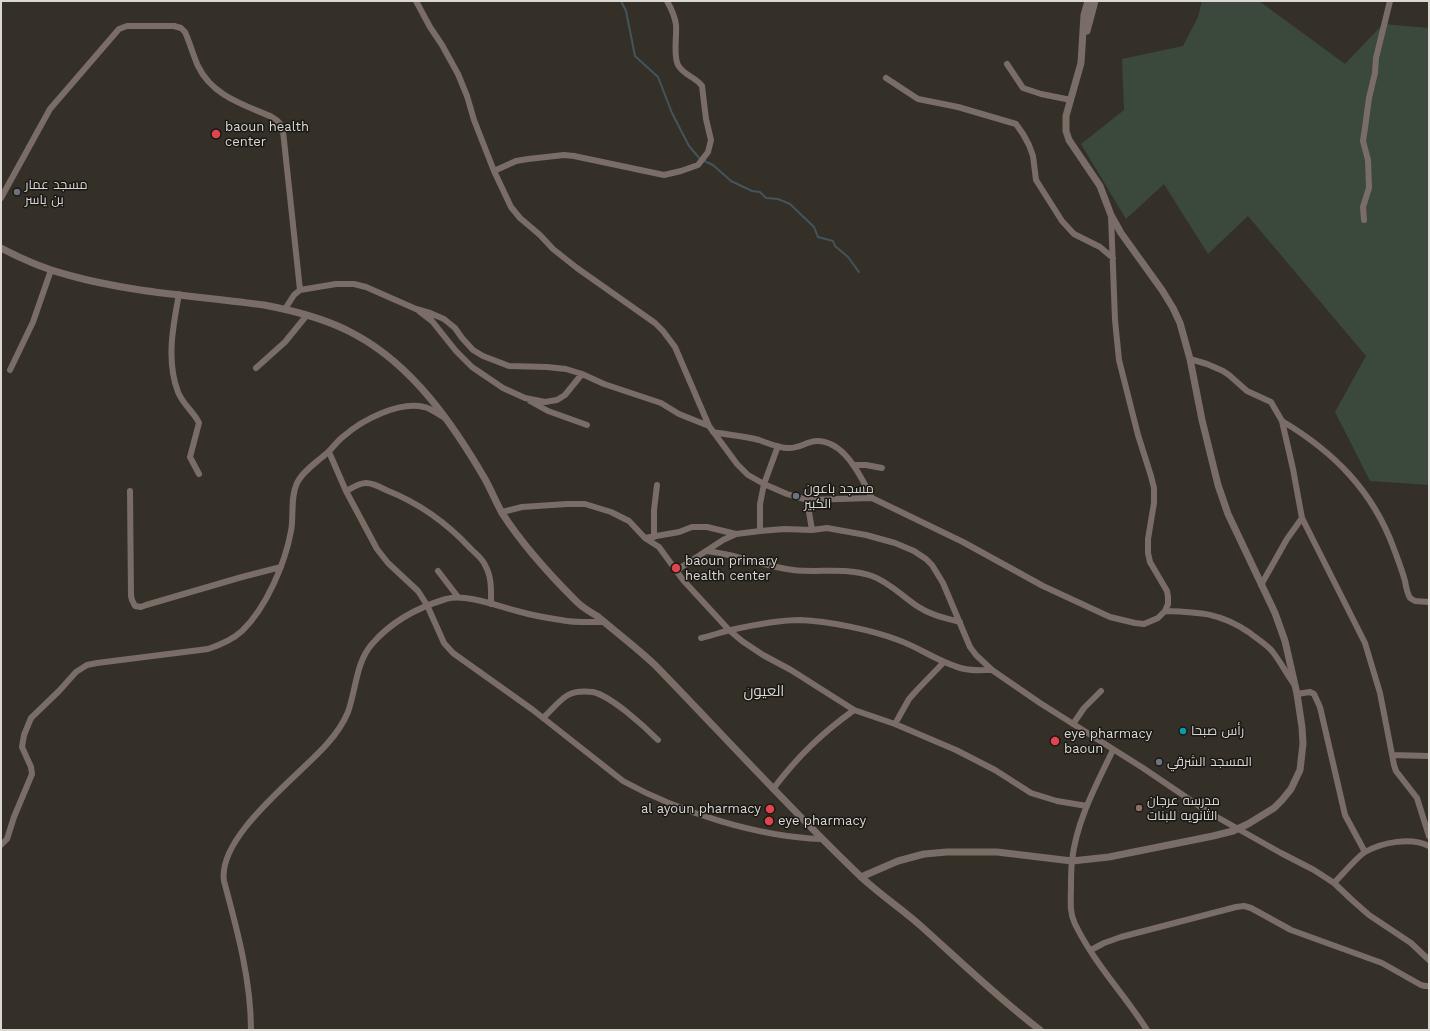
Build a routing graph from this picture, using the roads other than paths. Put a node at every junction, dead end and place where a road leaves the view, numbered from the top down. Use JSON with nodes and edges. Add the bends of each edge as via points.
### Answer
{"nodes":[{"id":1,"x":416,"y":1,"type":"edge"},
{"id":2,"x":667,"y":1,"type":"edge"},
{"id":3,"x":1390,"y":1,"type":"edge"},
{"id":4,"x":1089,"y":2,"type":"edge"},
{"id":5,"x":1007,"y":64,"type":"dead end"},
{"id":6,"x":886,"y":78,"type":"dead end"},
{"id":7,"x":1071,"y":100,"type":"junction"},
{"id":8,"x":494,"y":171,"type":"junction"},
{"id":9,"x":1,"y":198,"type":"edge"},
{"id":10,"x":1111,"y":216,"type":"junction"},
{"id":11,"x":1364,"y":220,"type":"dead end"},
{"id":12,"x":1,"y":248,"type":"edge"},
{"id":13,"x":1113,"y":258,"type":"junction"},
{"id":14,"x":51,"y":270,"type":"junction"},
{"id":15,"x":300,"y":290,"type":"junction"},
{"id":16,"x":179,"y":294,"type":"junction"},
{"id":17,"x":285,"y":309,"type":"junction"},
{"id":18,"x":416,"y":309,"type":"junction"},
{"id":19,"x":307,"y":315,"type":"junction"},
{"id":20,"x":1190,"y":359,"type":"junction"},
{"id":21,"x":256,"y":368,"type":"dead end"},
{"id":22,"x":10,"y":370,"type":"dead end"},
{"id":23,"x":582,"y":374,"type":"junction"},
{"id":24,"x":525,"y":398,"type":"junction"},
{"id":25,"x":445,"y":418,"type":"junction"},
{"id":26,"x":1282,"y":421,"type":"junction"},
{"id":27,"x":586,"y":425,"type":"dead end"},
{"id":28,"x":709,"y":426,"type":"junction"},
{"id":29,"x":713,"y":432,"type":"junction"},
{"id":30,"x":778,"y":446,"type":"junction"},
{"id":31,"x":329,"y":452,"type":"junction"},
{"id":32,"x":853,"y":464,"type":"junction"},
{"id":33,"x":882,"y":468,"type":"dead end"},
{"id":34,"x":199,"y":474,"type":"dead end"},
{"id":35,"x":764,"y":484,"type":"junction"},
{"id":36,"x":657,"y":486,"type":"dead end"},
{"id":37,"x":346,"y":490,"type":"junction"},
{"id":38,"x":130,"y":491,"type":"dead end"},
{"id":39,"x":872,"y":498,"type":"junction"},
{"id":40,"x":807,"y":500,"type":"junction"},
{"id":41,"x":502,"y":512,"type":"junction"},
{"id":42,"x":1302,"y":518,"type":"junction"},
{"id":43,"x":812,"y":530,"type":"junction"},
{"id":44,"x":760,"y":531,"type":"junction"},
{"id":45,"x":736,"y":534,"type":"junction"},
{"id":46,"x":654,"y":537,"type":"junction"},
{"id":47,"x":645,"y":538,"type":"junction"},
{"id":48,"x":706,"y":551,"type":"junction"},
{"id":49,"x":280,"y":567,"type":"junction"},
{"id":50,"x":677,"y":570,"type":"junction"},
{"id":51,"x":438,"y":571,"type":"dead end"},
{"id":52,"x":1261,"y":585,"type":"junction"},
{"id":53,"x":458,"y":597,"type":"junction"},
{"id":54,"x":1429,"y":602,"type":"edge"},
{"id":55,"x":491,"y":604,"type":"junction"},
{"id":56,"x":428,"y":606,"type":"junction"},
{"id":57,"x":1165,"y":611,"type":"junction"},
{"id":58,"x":604,"y":622,"type":"junction"},
{"id":59,"x":960,"y":622,"type":"junction"},
{"id":60,"x":729,"y":630,"type":"junction"},
{"id":61,"x":701,"y":638,"type":"dead end"},
{"id":62,"x":944,"y":662,"type":"junction"},
{"id":63,"x":992,"y":670,"type":"junction"},
{"id":64,"x":1294,"y":684,"type":"junction"},
{"id":65,"x":1101,"y":691,"type":"dead end"},
{"id":66,"x":1297,"y":694,"type":"junction"},
{"id":67,"x":854,"y":710,"type":"junction"},
{"id":68,"x":543,"y":718,"type":"junction"},
{"id":69,"x":895,"y":724,"type":"junction"},
{"id":70,"x":1073,"y":724,"type":"junction"},
{"id":71,"x":658,"y":740,"type":"dead end"},
{"id":72,"x":1113,"y":750,"type":"junction"},
{"id":73,"x":1392,"y":755,"type":"junction"},
{"id":74,"x":1429,"y":756,"type":"edge"},
{"id":75,"x":773,"y":789,"type":"junction"},
{"id":76,"x":1087,"y":806,"type":"junction"},
{"id":77,"x":1238,"y":829,"type":"junction"},
{"id":78,"x":1429,"y":836,"type":"edge"},
{"id":79,"x":822,"y":839,"type":"junction"},
{"id":80,"x":1,"y":845,"type":"edge"},
{"id":81,"x":1429,"y":846,"type":"edge"},
{"id":82,"x":1364,"y":852,"type":"junction"},
{"id":83,"x":1072,"y":861,"type":"junction"},
{"id":84,"x":862,"y":877,"type":"junction"},
{"id":85,"x":1334,"y":883,"type":"junction"},
{"id":86,"x":1091,"y":950,"type":"junction"},
{"id":87,"x":1429,"y":960,"type":"edge"},
{"id":88,"x":1429,"y":986,"type":"edge"},
{"id":89,"x":251,"y":1030,"type":"edge"},
{"id":90,"x":1040,"y":1030,"type":"edge"},
{"id":91,"x":1147,"y":1030,"type":"edge"}],
"edges":[{"from":1,"to":8,"type":"street","via":[[458,74]]},
{"from":2,"to":8,"type":"street","via":[[676,23],[678,66],[702,86],[711,140],[708,152],[698,165],[664,175],[564,155],[516,161]]},
{"from":3,"to":11,"type":"street","via":[[1376,58],[1365,128],[1369,188],[1363,207]]},
{"from":4,"to":7,"type":"street","via":[[1081,62]]},
{"from":5,"to":7,"type":"street","via":[[1023,88]]},
{"from":6,"to":13,"type":"street","via":[[918,99],[1016,124],[1033,156],[1036,180],[1062,221],[1074,234],[1100,247]]},
{"from":7,"to":10,"type":"street","via":[[1066,116],[1069,140],[1100,186]]},
{"from":8,"to":28,"type":"street","via":[[511,207],[520,218],[577,268],[663,331],[676,347]]},
{"from":9,"to":15,"type":"street","via":[[50,109],[119,29],[127,26],[181,28],[203,75],[222,94],[279,120],[283,131]]},
{"from":10,"to":13,"type":"street"},
{"from":10,"to":20,"type":"street","via":[[1173,308],[1184,333]]},
{"from":12,"to":14,"type":"street"},
{"from":13,"to":57,"type":"street","via":[[1119,360],[1154,488],[1148,553],[1150,562],[1167,591],[1168,604]]},
{"from":14,"to":16,"type":"street","via":[[102,283]]},
{"from":14,"to":22,"type":"street","via":[[33,322]]},
{"from":15,"to":17,"type":"street"},
{"from":15,"to":18,"type":"street","via":[[354,284]]},
{"from":16,"to":17,"type":"street"},
{"from":16,"to":34,"type":"street","via":[[172,336],[173,368],[182,401],[199,423],[190,457]]},
{"from":17,"to":19,"type":"street"},
{"from":18,"to":23,"type":"street","via":[[444,319],[456,328],[473,350],[483,356],[509,366],[566,368]]},
{"from":18,"to":24,"type":"street","via":[[432,321],[472,367]]},
{"from":19,"to":21,"type":"street","via":[[285,342]]},
{"from":19,"to":25,"type":"street","via":[[358,336],[390,358],[416,382]]},
{"from":20,"to":26,"type":"street","via":[[1217,368],[1254,395],[1267,399]]},
{"from":20,"to":52,"type":"street","via":[[1218,485],[1228,514]]},
{"from":23,"to":24,"type":"street","via":[[565,395],[557,400],[546,402]]},
{"from":23,"to":28,"type":"street","via":[[661,403],[679,414]]},
{"from":24,"to":27,"type":"street","via":[[548,411]]},
{"from":25,"to":31,"type":"street","via":[[425,407],[396,408],[353,429]]},
{"from":25,"to":41,"type":"street","via":[[486,481]]},
{"from":26,"to":42,"type":"street"},
{"from":26,"to":54,"type":"street","via":[[1330,455],[1347,472],[1371,502],[1383,524],[1410,598]]},
{"from":28,"to":29,"type":"street"},
{"from":29,"to":30,"type":"street"},
{"from":29,"to":35,"type":"street","via":[[737,464],[748,475]]},
{"from":30,"to":32,"type":"street","via":[[794,448],[819,441],[837,448]]},
{"from":30,"to":35,"type":"street"},
{"from":31,"to":37,"type":"street"},
{"from":31,"to":49,"type":"street","via":[[297,483],[291,531]]},
{"from":32,"to":33,"type":"street"},
{"from":32,"to":39,"type":"street"},
{"from":35,"to":40,"type":"street"},
{"from":35,"to":44,"type":"street","via":[[760,504]]},
{"from":36,"to":46,"type":"street"},
{"from":37,"to":55,"type":"street","via":[[361,484],[370,484],[401,496],[438,519],[482,558],[490,578]]},
{"from":37,"to":56,"type":"street","via":[[377,549],[414,587]]},
{"from":38,"to":49,"type":"street","via":[[131,596],[135,606],[141,607]]},
{"from":39,"to":40,"type":"street"},
{"from":39,"to":57,"type":"street","via":[[963,542],[1043,586],[1110,617],[1144,624],[1158,618]]},
{"from":40,"to":43,"type":"street"},
{"from":41,"to":47,"type":"street","via":[[522,507],[585,504],[629,521]]},
{"from":41,"to":58,"type":"street","via":[[533,554],[578,604]]},
{"from":42,"to":52,"type":"street"},
{"from":42,"to":73,"type":"street","via":[[1365,643]]},
{"from":43,"to":44,"type":"street"},
{"from":43,"to":59,"type":"street","via":[[827,528],[850,532],[881,539],[914,551],[926,559],[938,573]]},
{"from":44,"to":45,"type":"street"},
{"from":45,"to":46,"type":"street","via":[[700,527]]},
{"from":45,"to":48,"type":"street"},
{"from":46,"to":47,"type":"street"},
{"from":47,"to":50,"type":"street","via":[[659,547]]},
{"from":48,"to":50,"type":"street"},
{"from":48,"to":59,"type":"street","via":[[792,570],[861,572],[881,579],[927,612]]},
{"from":49,"to":80,"type":"street","via":[[264,602],[252,620],[242,631],[220,645],[208,649],[97,663],[87,665],[76,672],[28,723],[22,742],[32,774],[8,837]]},
{"from":50,"to":60,"type":"street","via":[[683,580]]},
{"from":51,"to":53,"type":"street"},
{"from":52,"to":64,"type":"street","via":[[1283,632]]},
{"from":53,"to":55,"type":"street"},
{"from":53,"to":56,"type":"street"},
{"from":55,"to":58,"type":"street","via":[[561,620]]},
{"from":56,"to":68,"type":"street","via":[[444,643],[453,653]]},
{"from":56,"to":89,"type":"street","via":[[401,619],[371,645],[363,658],[348,710],[338,731],[266,804],[236,840],[228,857],[223,874],[242,957],[251,1012]]},
{"from":57,"to":64,"type":"street","via":[[1206,613],[1243,628],[1270,649]]},
{"from":58,"to":75,"type":"street","via":[[653,664]]},
{"from":59,"to":63,"type":"street","via":[[970,647]]},
{"from":60,"to":61,"type":"street"},
{"from":60,"to":62,"type":"street","via":[[792,621],[822,623],[884,635],[914,646]]},
{"from":60,"to":67,"type":"street","via":[[763,655]]},
{"from":62,"to":63,"type":"street","via":[[972,670]]},
{"from":62,"to":69,"type":"street","via":[[909,699]]},
{"from":63,"to":70,"type":"street"},
{"from":64,"to":66,"type":"street"},
{"from":65,"to":70,"type":"street"},
{"from":66,"to":77,"type":"street","via":[[1303,744],[1297,777],[1287,794],[1274,808]]},
{"from":66,"to":82,"type":"street","via":[[1308,691],[1312,693],[1320,707],[1345,815]]},
{"from":67,"to":69,"type":"street"},
{"from":67,"to":75,"type":"street","via":[[811,744]]},
{"from":68,"to":71,"type":"street","via":[[568,695],[585,691],[594,692],[622,709]]},
{"from":68,"to":79,"type":"street","via":[[623,781],[662,801],[713,818],[775,834]]},
{"from":69,"to":76,"type":"street","via":[[976,760],[1032,793]]},
{"from":70,"to":72,"type":"street"},
{"from":72,"to":76,"type":"street"},
{"from":72,"to":77,"type":"street"},
{"from":73,"to":74,"type":"street"},
{"from":73,"to":78,"type":"street","via":[[1396,770],[1417,798]]},
{"from":75,"to":79,"type":"street"},
{"from":76,"to":83,"type":"street"},
{"from":77,"to":83,"type":"street","via":[[1109,857]]},
{"from":77,"to":85,"type":"street"},
{"from":79,"to":84,"type":"street"},
{"from":81,"to":82,"type":"street","via":[[1420,842],[1402,841]]},
{"from":82,"to":85,"type":"street"},
{"from":83,"to":84,"type":"street","via":[[997,852],[947,852],[909,857]]},
{"from":83,"to":86,"type":"street","via":[[1071,914]]},
{"from":84,"to":90,"type":"street","via":[[919,924],[988,988]]},
{"from":85,"to":87,"type":"street","via":[[1369,915],[1411,943]]},
{"from":86,"to":88,"type":"street","via":[[1121,937],[1244,906],[1292,930],[1382,963],[1421,985]]},
{"from":86,"to":91,"type":"street"}]}
